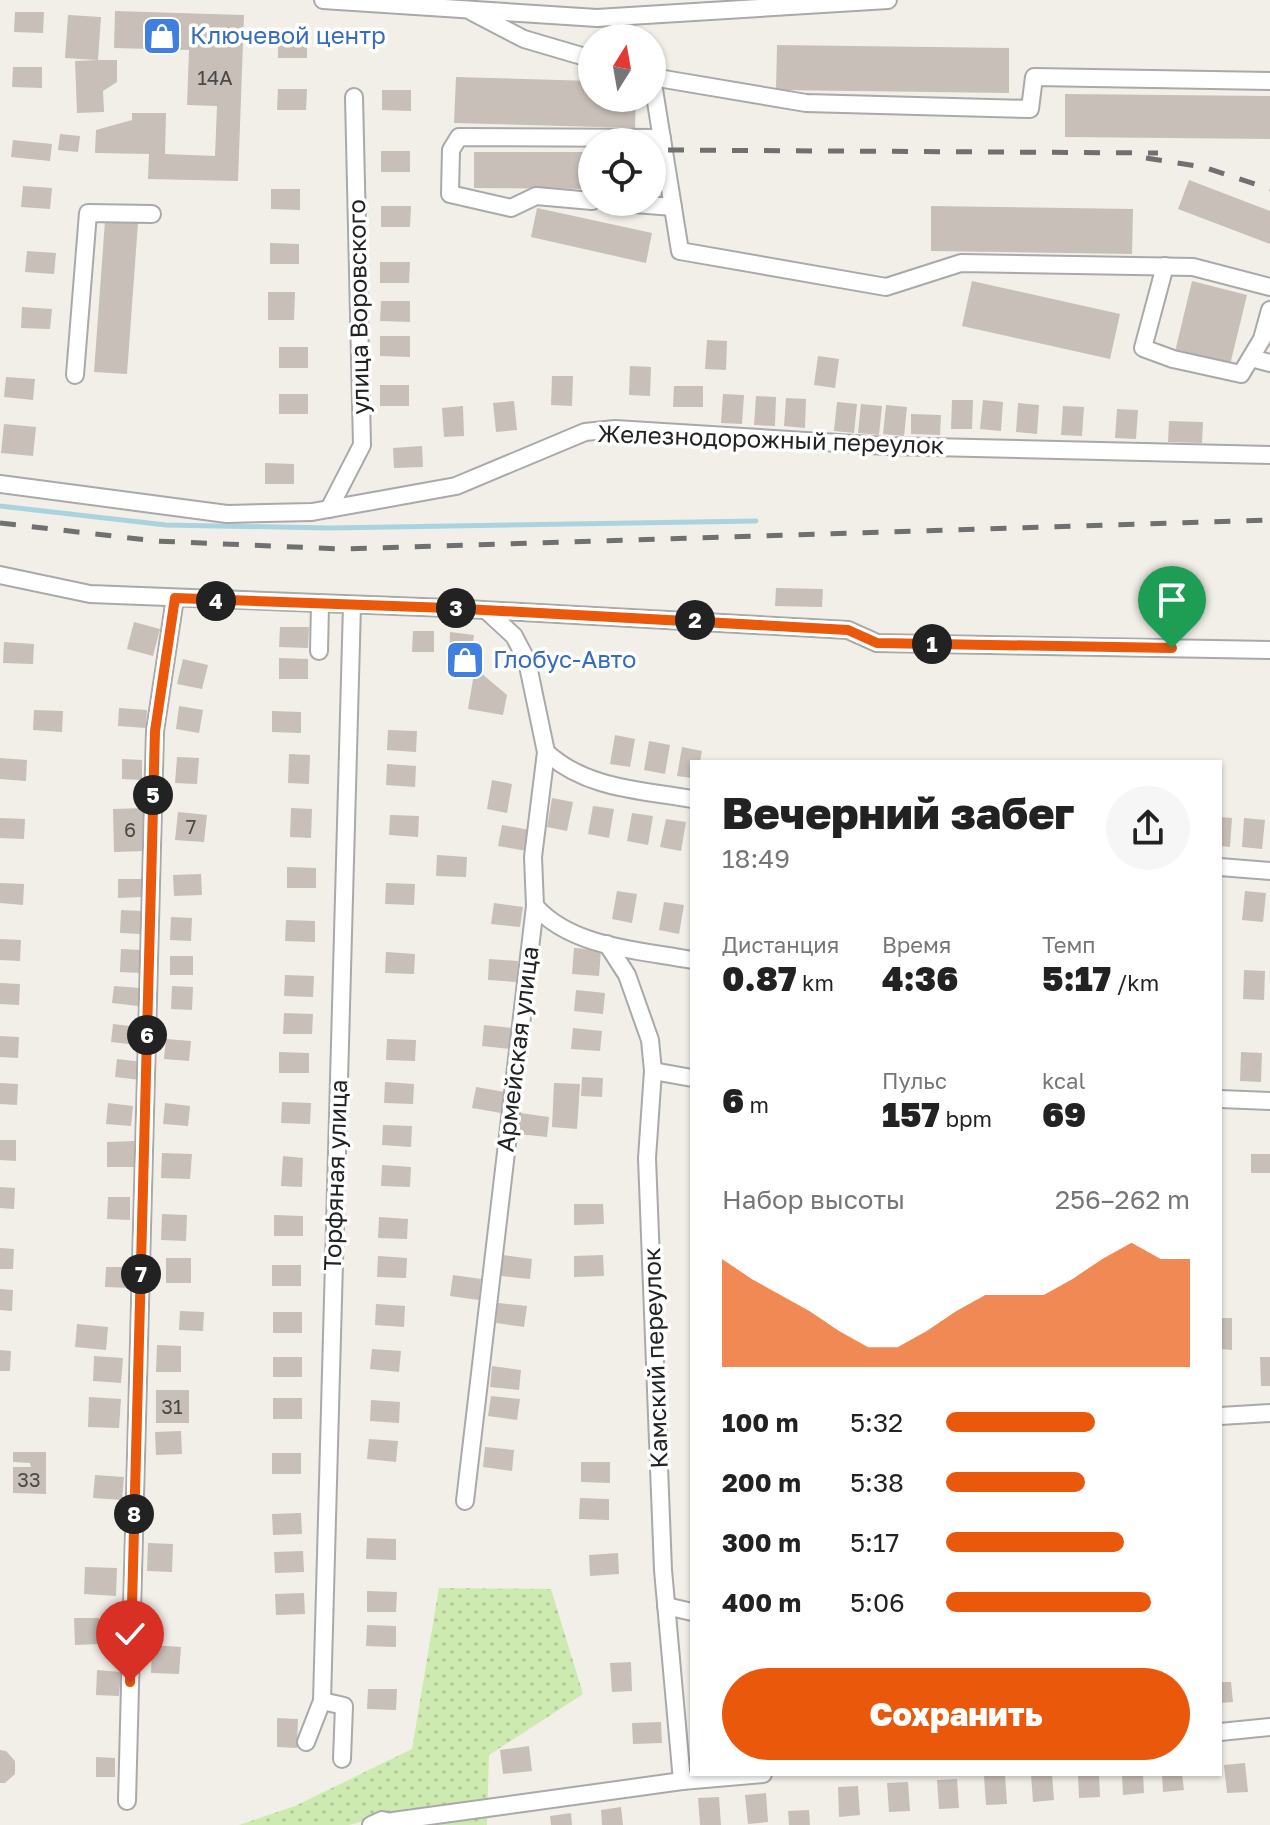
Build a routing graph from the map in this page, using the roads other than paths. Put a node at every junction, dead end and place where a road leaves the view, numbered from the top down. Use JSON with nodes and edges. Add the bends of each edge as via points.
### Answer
{"nodes":[{"id":1,"x":323,"y":0,"type":"edge"},
{"id":2,"x":888,"y":0,"type":"edge"},
{"id":3,"x":467,"y":9,"type":"junction"},
{"id":4,"x":578,"y":55,"type":"edge"},
{"id":5,"x":666,"y":79,"type":"edge"},
{"id":6,"x":1270,"y":81,"type":"edge"},
{"id":7,"x":354,"y":97,"type":"dead end"},
{"id":8,"x":578,"y":138,"type":"edge"},
{"id":9,"x":666,"y":163,"type":"edge"},
{"id":10,"x":578,"y":200,"type":"edge"},
{"id":11,"x":666,"y":206,"type":"edge"},
{"id":12,"x":673,"y":207,"type":"junction"},
{"id":13,"x":152,"y":214,"type":"dead end"},
{"id":14,"x":1165,"y":266,"type":"junction"},
{"id":15,"x":1270,"y":287,"type":"edge"},
{"id":16,"x":1270,"y":310,"type":"edge"},
{"id":17,"x":1251,"y":358,"type":"junction"},
{"id":18,"x":1270,"y":363,"type":"edge"},
{"id":19,"x":75,"y":375,"type":"dead end"},
{"id":20,"x":1270,"y":455,"type":"edge"},
{"id":21,"x":0,"y":484,"type":"edge"},
{"id":22,"x":329,"y":509,"type":"junction"},
{"id":23,"x":0,"y":575,"type":"edge"},
{"id":24,"x":175,"y":598,"type":"junction"},
{"id":25,"x":320,"y":604,"type":"junction"},
{"id":26,"x":352,"y":605,"type":"junction"},
{"id":27,"x":488,"y":612,"type":"junction"},
{"id":28,"x":1270,"y":650,"type":"edge"},
{"id":29,"x":319,"y":651,"type":"dead end"},
{"id":30,"x":546,"y":752,"type":"junction"},
{"id":31,"x":690,"y":799,"type":"edge"},
{"id":32,"x":1222,"y":867,"type":"edge"},
{"id":33,"x":1270,"y":871,"type":"edge"},
{"id":34,"x":535,"y":906,"type":"junction"},
{"id":35,"x":607,"y":944,"type":"junction"},
{"id":36,"x":690,"y":960,"type":"edge"},
{"id":37,"x":653,"y":1071,"type":"junction"},
{"id":38,"x":690,"y":1078,"type":"edge"},
{"id":39,"x":1222,"y":1099,"type":"edge"},
{"id":40,"x":1270,"y":1101,"type":"edge"},
{"id":41,"x":1270,"y":1413,"type":"edge"},
{"id":42,"x":1222,"y":1416,"type":"edge"},
{"id":43,"x":465,"y":1501,"type":"dead end"},
{"id":44,"x":666,"y":1606,"type":"junction"},
{"id":45,"x":690,"y":1612,"type":"edge"},
{"id":46,"x":322,"y":1701,"type":"junction"},
{"id":47,"x":1270,"y":1727,"type":"edge"},
{"id":48,"x":1222,"y":1732,"type":"edge"},
{"id":49,"x":306,"y":1742,"type":"dead end"},
{"id":50,"x":342,"y":1759,"type":"dead end"},
{"id":51,"x":740,"y":1776,"type":"edge"},
{"id":52,"x":682,"y":1781,"type":"junction"},
{"id":53,"x":127,"y":1801,"type":"dead end"},
{"id":54,"x":398,"y":1823,"type":"edge"},
{"id":55,"x":371,"y":1825,"type":"edge"}],
"edges":[{"from":1,"to":3,"type":"street"},
{"from":2,"to":3,"type":"street","via":[[597,18]]},
{"from":3,"to":4,"type":"street","via":[[524,39]]},
{"from":5,"to":6,"type":"street","via":[[806,103],[1030,109],[1034,77]]},
{"from":7,"to":22,"type":"street","name":"улица Воровского","via":[[362,445]]},
{"from":8,"to":10,"type":"street","via":[[459,137],[451,150],[450,194],[511,208],[536,196]]},
{"from":9,"to":12,"type":"street"},
{"from":11,"to":12,"type":"street"},
{"from":12,"to":14,"type":"street","via":[[680,251],[886,287],[961,263]]},
{"from":13,"to":19,"type":"street","via":[[88,213]]},
{"from":14,"to":15,"type":"street","via":[[1193,267]]},
{"from":14,"to":17,"type":"street","via":[[1143,348],[1241,374]]},
{"from":16,"to":17,"type":"street"},
{"from":17,"to":18,"type":"street"},
{"from":20,"to":22,"type":"street","name":"Железнодорожный переулок","via":[[887,446],[615,429],[585,432],[456,486]]},
{"from":21,"to":22,"type":"street","name":"Железнодорожный переулок","via":[[227,514]]},
{"from":23,"to":24,"type":"street","via":[[90,594]]},
{"from":24,"to":25,"type":"street"},
{"from":24,"to":53,"type":"street","via":[[155,731]]},
{"from":25,"to":26,"type":"street"},
{"from":25,"to":29,"type":"street"},
{"from":26,"to":27,"type":"street"},
{"from":26,"to":46,"type":"street","name":"Торфяная улица"},
{"from":27,"to":28,"type":"street","via":[[848,630],[877,643]]},
{"from":27,"to":30,"type":"street","name":"Армейская улица","via":[[514,636],[527,661]]},
{"from":30,"to":31,"type":"street","via":[[589,781]]},
{"from":30,"to":34,"type":"street","name":"Армейская улица","via":[[533,857]]},
{"from":32,"to":33,"type":"street"},
{"from":34,"to":35,"type":"street","via":[[566,932]]},
{"from":34,"to":43,"type":"street","name":"Армейская улица"},
{"from":35,"to":36,"type":"street"},
{"from":35,"to":37,"type":"street","name":"Камский переулок","via":[[627,975],[646,1027]]},
{"from":37,"to":38,"type":"street"},
{"from":37,"to":44,"type":"street","name":"Камский переулок","via":[[647,1158]]},
{"from":39,"to":40,"type":"street"},
{"from":41,"to":42,"type":"street"},
{"from":44,"to":45,"type":"street"},
{"from":44,"to":52,"type":"street","name":"Камский переулок"},
{"from":46,"to":49,"type":"street","name":"Торфяная улица"},
{"from":46,"to":50,"type":"street","via":[[344,1706]]},
{"from":47,"to":48,"type":"street"},
{"from":51,"to":52,"type":"street"},
{"from":52,"to":54,"type":"street"},
{"from":54,"to":55,"type":"street"}]}
